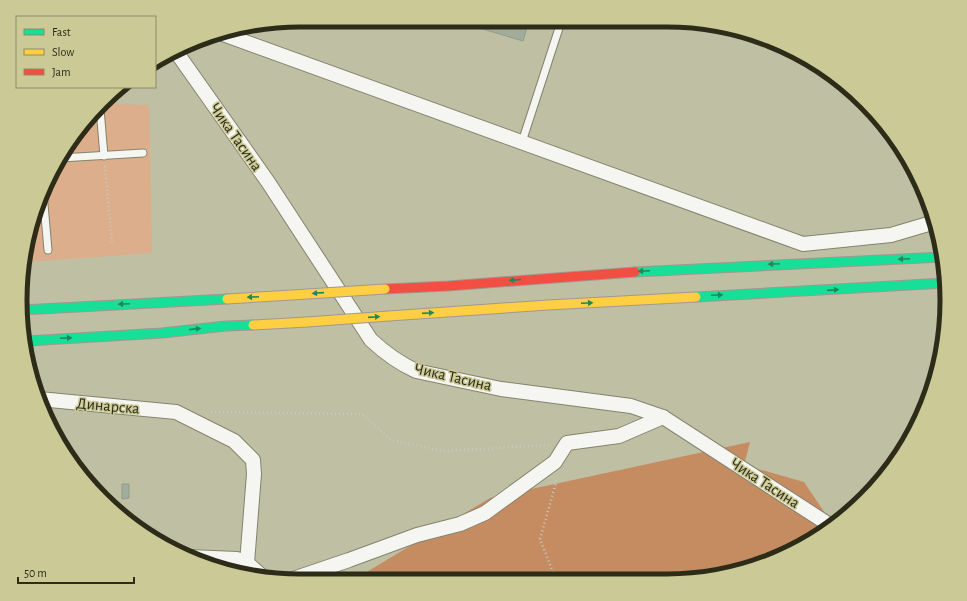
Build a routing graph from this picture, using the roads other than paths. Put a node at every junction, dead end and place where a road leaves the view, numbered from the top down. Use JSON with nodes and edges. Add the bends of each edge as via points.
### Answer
{"nodes":[{"id":1,"x":559,"y":27,"type":"edge"},
{"id":2,"x":229,"y":36,"type":"edge"},
{"id":3,"x":179,"y":56,"type":"edge"},
{"id":4,"x":100,"y":114,"type":"edge"},
{"id":5,"x":522,"y":142,"type":"junction"},
{"id":6,"x":143,"y":153,"type":"dead end"},
{"id":7,"x":104,"y":156,"type":"junction"},
{"id":8,"x":68,"y":158,"type":"edge"},
{"id":9,"x":44,"y":207,"type":"edge"},
{"id":10,"x":929,"y":224,"type":"edge"},
{"id":11,"x":48,"y":250,"type":"dead end"},
{"id":12,"x":937,"y":256,"type":"edge"},
{"id":13,"x":939,"y":283,"type":"edge"},
{"id":14,"x":28,"y":310,"type":"edge"},
{"id":15,"x":30,"y":341,"type":"edge"},
{"id":16,"x":46,"y":400,"type":"edge"},
{"id":17,"x":663,"y":417,"type":"junction"},
{"id":18,"x":826,"y":522,"type":"edge"},
{"id":19,"x":210,"y":558,"type":"edge"},
{"id":20,"x":247,"y":563,"type":"junction"},
{"id":21,"x":255,"y":570,"type":"edge"},
{"id":22,"x":308,"y":574,"type":"edge"}],
"edges":[{"from":1,"to":5,"type":"lane"},
{"from":2,"to":5,"type":"street"},
{"from":3,"to":17,"type":"street","name":"Чика Тасина","via":[[268,182],[371,340],[382,350],[416,370],[500,388],[631,406]]},
{"from":4,"to":7,"type":"lane"},
{"from":5,"to":10,"type":"street","via":[[803,244],[891,235]]},
{"from":6,"to":7,"type":"lane"},
{"from":7,"to":8,"type":"lane"},
{"from":9,"to":11,"type":"lane"},
{"from":12,"to":14,"type":"highway","one_way":true,"bridge":true,"via":[[634,272],[448,286]]},
{"from":15,"to":13,"type":"highway","one_way":true,"bridge":true,"via":[[611,301]]},
{"from":16,"to":20,"type":"street","name":"Динарска","via":[[176,412],[234,441],[253,460]]},
{"from":17,"to":18,"type":"street","name":"Чика Тасина"},
{"from":17,"to":22,"type":"street","via":[[619,436],[567,443],[555,462],[485,513],[460,524],[417,535]]},
{"from":19,"to":20,"type":"street","via":[[237,559]]},
{"from":20,"to":21,"type":"street"}]}
